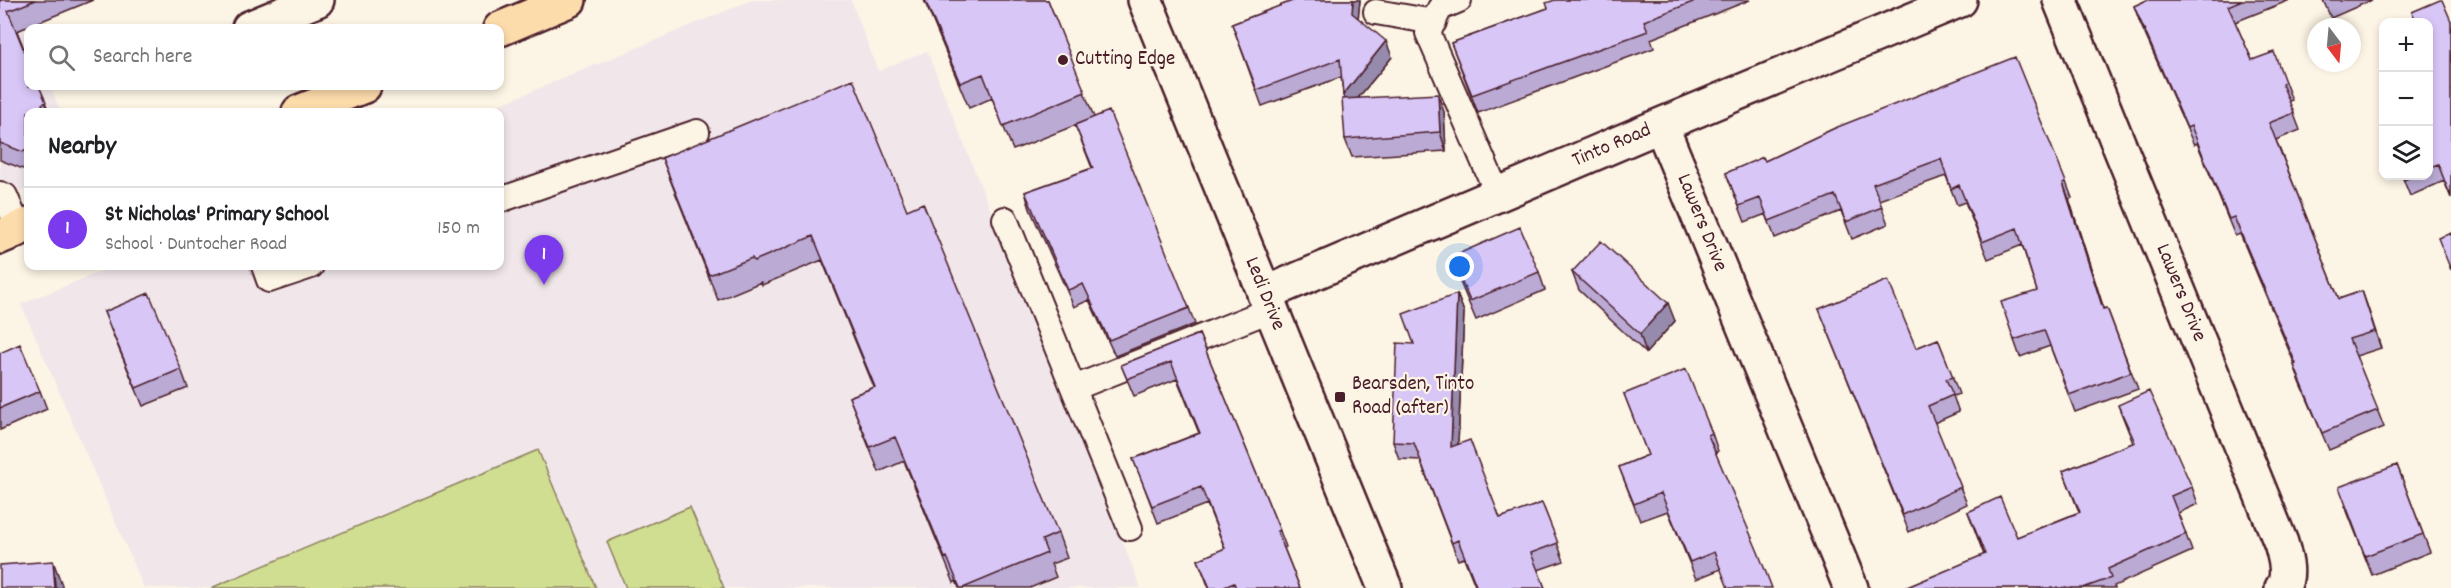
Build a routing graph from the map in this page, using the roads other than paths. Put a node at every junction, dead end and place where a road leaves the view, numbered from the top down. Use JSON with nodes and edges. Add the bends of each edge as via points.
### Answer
{"nodes":[{"id":1,"x":317,"y":0,"type":"edge"},
{"id":2,"x":569,"y":0,"type":"edge"},
{"id":3,"x":1145,"y":0,"type":"edge"},
{"id":4,"x":1459,"y":0,"type":"edge"},
{"id":5,"x":1960,"y":0,"type":"edge"},
{"id":6,"x":2060,"y":0,"type":"edge"},
{"id":7,"x":1376,"y":12,"type":"dead end"},
{"id":8,"x":1434,"y":22,"type":"junction"},
{"id":9,"x":259,"y":24,"type":"edge"},
{"id":10,"x":504,"y":27,"type":"edge"},
{"id":11,"x":354,"y":90,"type":"edge"},
{"id":12,"x":309,"y":108,"type":"edge"},
{"id":13,"x":1661,"y":124,"type":"junction"},
{"id":14,"x":697,"y":132,"type":"dead end"},
{"id":15,"x":0,"y":194,"type":"edge"},
{"id":16,"x":1498,"y":195,"type":"junction"},
{"id":17,"x":504,"y":199,"type":"edge"},
{"id":18,"x":1005,"y":219,"type":"dead end"},
{"id":19,"x":16,"y":230,"type":"edge"},
{"id":20,"x":265,"y":270,"type":"edge"},
{"id":21,"x":299,"y":270,"type":"edge"},
{"id":22,"x":1267,"y":302,"type":"junction"},
{"id":23,"x":1074,"y":388,"type":"junction"},
{"id":24,"x":1130,"y":528,"type":"dead end"},
{"id":25,"x":2286,"y":587,"type":"edge"},
{"id":26,"x":1385,"y":588,"type":"edge"},
{"id":27,"x":1851,"y":588,"type":"edge"}],
"edges":[{"from":1,"to":9,"type":"street"},
{"from":2,"to":10,"type":"main road"},
{"from":3,"to":22,"type":"street","name":"Ledi Drive"},
{"from":4,"to":8,"type":"lane","via":[[1440,8]]},
{"from":5,"to":13,"type":"street","name":"Tinto Road"},
{"from":6,"to":25,"type":"street","name":"Lawers Drive","via":[[2282,543]]},
{"from":7,"to":8,"type":"lane"},
{"from":8,"to":16,"type":"lane","via":[[1428,33]]},
{"from":11,"to":12,"type":"main road"},
{"from":13,"to":16,"type":"street","name":"Tinto Road"},
{"from":13,"to":27,"type":"street","name":"Lawers Drive"},
{"from":14,"to":17,"type":"lane"},
{"from":15,"to":19,"type":"lane","via":[[5,196]]},
{"from":16,"to":22,"type":"street","name":"Tinto Road"},
{"from":18,"to":23,"type":"lane"},
{"from":20,"to":21,"type":"lane","via":[[269,280]]},
{"from":22,"to":23,"type":"lane"},
{"from":22,"to":26,"type":"street","name":"Ledi Drive"},
{"from":23,"to":24,"type":"lane"}]}
